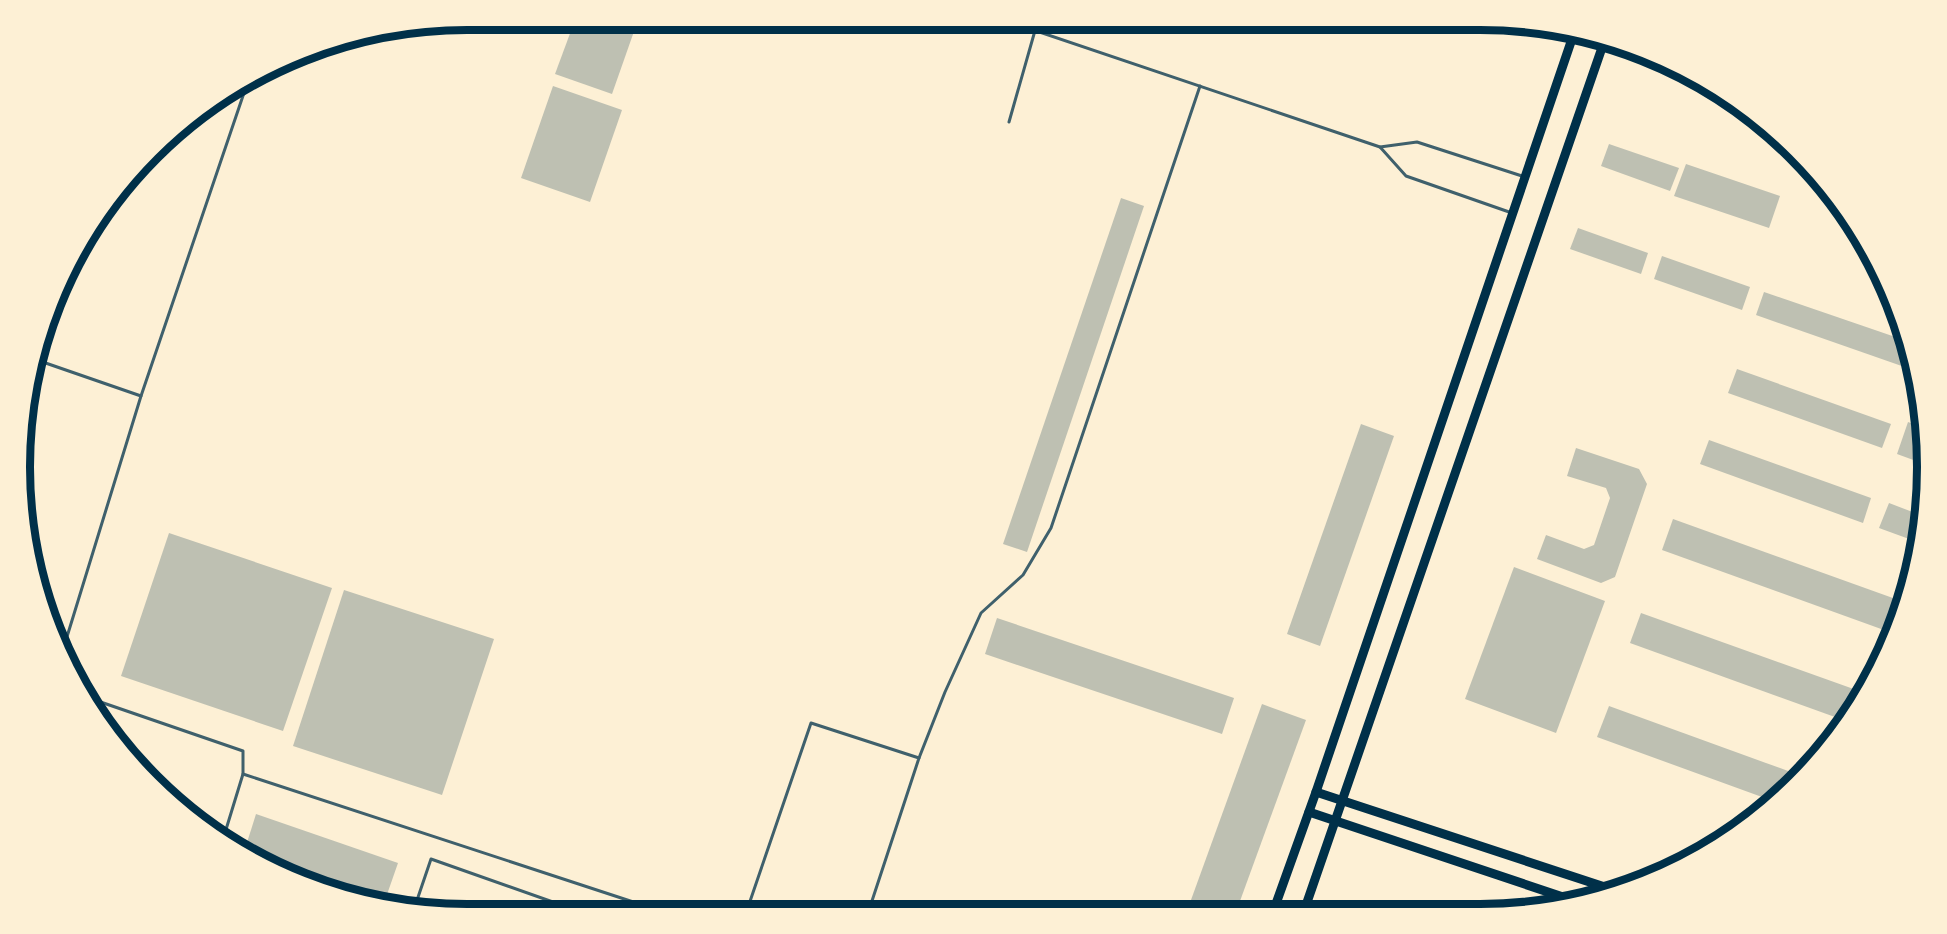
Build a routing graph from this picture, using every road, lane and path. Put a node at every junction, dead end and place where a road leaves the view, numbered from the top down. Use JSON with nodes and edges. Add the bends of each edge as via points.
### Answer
{"nodes":[{"id":1,"x":1035,"y":30,"type":"edge"},
{"id":2,"x":1038,"y":30,"type":"edge"},
{"id":3,"x":1572,"y":40,"type":"edge"},
{"id":4,"x":1602,"y":48,"type":"edge"},
{"id":5,"x":1200,"y":86,"type":"junction"},
{"id":6,"x":245,"y":91,"type":"edge"},
{"id":7,"x":1009,"y":122,"type":"dead end"},
{"id":8,"x":1380,"y":147,"type":"junction"},
{"id":9,"x":1525,"y":177,"type":"junction"},
{"id":10,"x":1513,"y":213,"type":"junction"},
{"id":11,"x":43,"y":362,"type":"edge"},
{"id":12,"x":141,"y":396,"type":"junction"},
{"id":13,"x":66,"y":640,"type":"edge"},
{"id":14,"x":99,"y":701,"type":"edge"},
{"id":15,"x":919,"y":758,"type":"junction"},
{"id":16,"x":243,"y":774,"type":"junction"},
{"id":17,"x":1316,"y":792,"type":"junction"},
{"id":18,"x":1342,"y":801,"type":"junction"},
{"id":19,"x":1309,"y":812,"type":"junction"},
{"id":20,"x":1335,"y":821,"type":"junction"},
{"id":21,"x":226,"y":831,"type":"edge"},
{"id":22,"x":1602,"y":886,"type":"edge"},
{"id":23,"x":1562,"y":896,"type":"edge"},
{"id":24,"x":417,"y":901,"type":"edge"},
{"id":25,"x":559,"y":904,"type":"edge"},
{"id":26,"x":640,"y":904,"type":"edge"},
{"id":27,"x":749,"y":904,"type":"edge"},
{"id":28,"x":871,"y":904,"type":"edge"},
{"id":29,"x":1276,"y":904,"type":"edge"},
{"id":30,"x":1306,"y":904,"type":"edge"}],
"edges":[{"from":1,"to":7,"type":"lane"},
{"from":2,"to":5,"type":"lane"},
{"from":3,"to":9,"type":"main road"},
{"from":4,"to":18,"type":"main road"},
{"from":5,"to":8,"type":"lane"},
{"from":5,"to":15,"type":"lane","via":[[1051,528],[1023,575],[981,613]]},
{"from":6,"to":12,"type":"lane"},
{"from":8,"to":9,"type":"lane","via":[[1417,142]]},
{"from":8,"to":10,"type":"lane","via":[[1406,176]]},
{"from":9,"to":10,"type":"main road"},
{"from":10,"to":17,"type":"main road"},
{"from":11,"to":12,"type":"lane"},
{"from":12,"to":13,"type":"lane"},
{"from":14,"to":16,"type":"lane","via":[[243,751]]},
{"from":15,"to":27,"type":"lane","via":[[811,723]]},
{"from":15,"to":28,"type":"lane"},
{"from":16,"to":21,"type":"lane"},
{"from":16,"to":26,"type":"lane"},
{"from":17,"to":18,"type":"main road"},
{"from":17,"to":19,"type":"main road"},
{"from":18,"to":20,"type":"main road"},
{"from":18,"to":22,"type":"main road"},
{"from":19,"to":20,"type":"main road"},
{"from":19,"to":29,"type":"main road"},
{"from":20,"to":23,"type":"main road"},
{"from":20,"to":30,"type":"main road"},
{"from":24,"to":25,"type":"lane","via":[[431,859]]}]}
